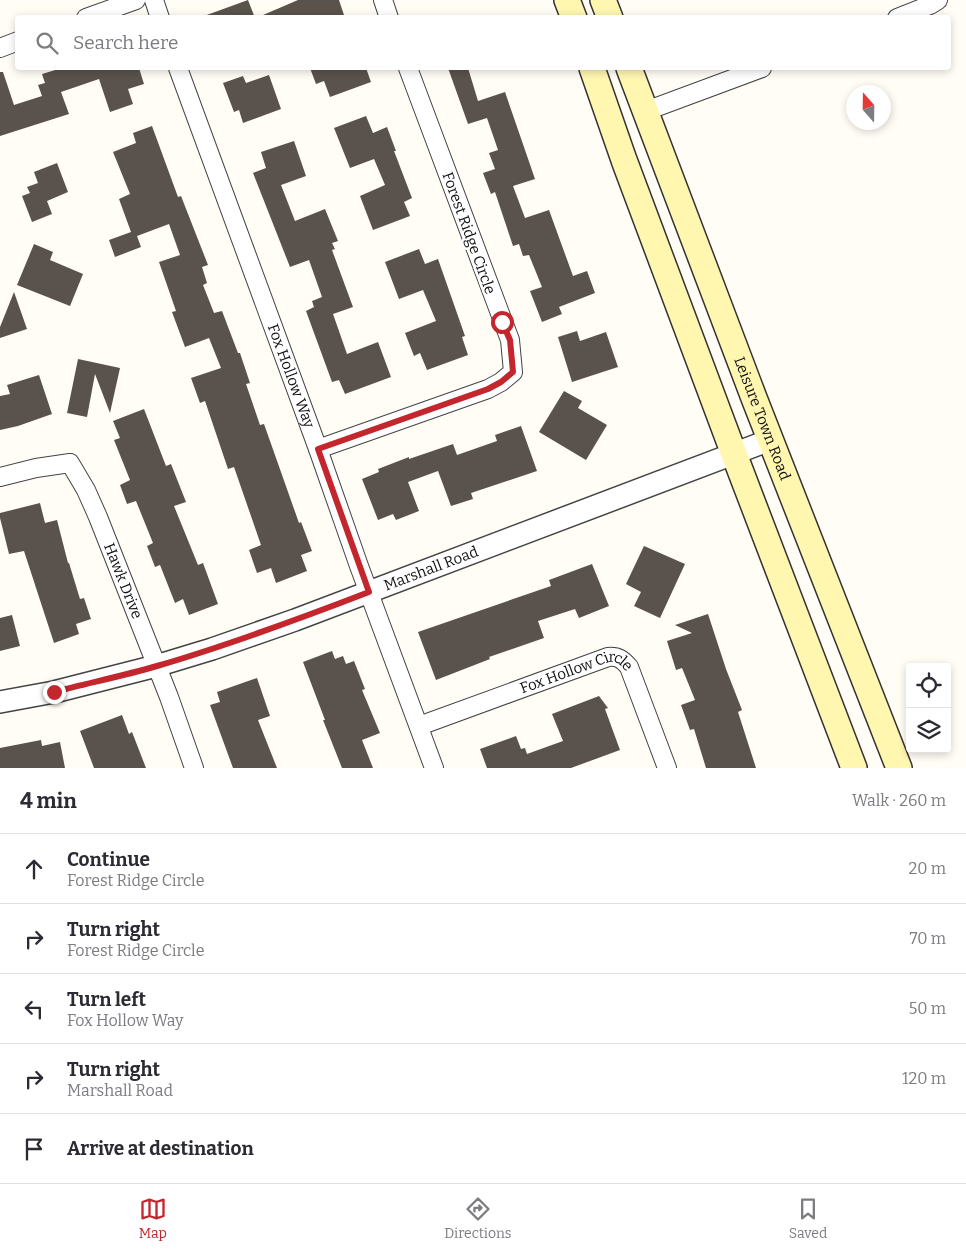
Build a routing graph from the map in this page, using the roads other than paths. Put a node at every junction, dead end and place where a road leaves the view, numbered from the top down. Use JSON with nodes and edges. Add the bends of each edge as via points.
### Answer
{"nodes":[{"id":1,"x":136,"y":0,"type":"edge"},
{"id":2,"x":154,"y":0,"type":"edge"},
{"id":3,"x":383,"y":0,"type":"edge"},
{"id":4,"x":568,"y":0,"type":"edge"},
{"id":5,"x":603,"y":0,"type":"edge"},
{"id":6,"x":938,"y":0,"type":"edge"},
{"id":7,"x":94,"y":15,"type":"edge"},
{"id":8,"x":159,"y":15,"type":"edge"},
{"id":9,"x":388,"y":15,"type":"edge"},
{"id":10,"x":573,"y":15,"type":"edge"},
{"id":11,"x":609,"y":15,"type":"edge"},
{"id":12,"x":905,"y":15,"type":"edge"},
{"id":13,"x":15,"y":42,"type":"edge"},
{"id":14,"x":0,"y":48,"type":"edge"},
{"id":15,"x":179,"y":70,"type":"edge"},
{"id":16,"x":409,"y":70,"type":"edge"},
{"id":17,"x":593,"y":70,"type":"edge"},
{"id":18,"x":630,"y":70,"type":"edge"},
{"id":19,"x":757,"y":70,"type":"edge"},
{"id":20,"x":646,"y":111,"type":"junction"},
{"id":21,"x":770,"y":440,"type":"junction"},
{"id":22,"x":318,"y":449,"type":"junction"},
{"id":23,"x":734,"y":454,"type":"junction"},
{"id":24,"x":0,"y":477,"type":"edge"},
{"id":25,"x":369,"y":592,"type":"junction"},
{"id":26,"x":156,"y":666,"type":"junction"},
{"id":27,"x":0,"y":702,"type":"edge"},
{"id":28,"x":419,"y":726,"type":"junction"},
{"id":29,"x":194,"y":768,"type":"edge"},
{"id":30,"x":434,"y":768,"type":"edge"},
{"id":31,"x":667,"y":768,"type":"edge"},
{"id":32,"x":854,"y":768,"type":"edge"},
{"id":33,"x":899,"y":768,"type":"edge"}],
"edges":[{"from":1,"to":7,"type":"street"},
{"from":2,"to":8,"type":"street"},
{"from":3,"to":9,"type":"street"},
{"from":4,"to":10,"type":"main road"},
{"from":5,"to":11,"type":"main road"},
{"from":6,"to":12,"type":"street"},
{"from":13,"to":14,"type":"street"},
{"from":15,"to":22,"type":"street","name":"Fox Hollow Way"},
{"from":16,"to":22,"type":"street","name":"Forest Ridge Circle","via":[[510,340],[513,372],[488,389]]},
{"from":17,"to":23,"type":"main road"},
{"from":18,"to":20,"type":"main road","name":"Leisure Town Road"},
{"from":19,"to":20,"type":"street"},
{"from":20,"to":21,"type":"main road","name":"Leisure Town Road"},
{"from":21,"to":23,"type":"street","name":"Marshall Road"},
{"from":21,"to":33,"type":"main road","name":"Leisure Town Road"},
{"from":22,"to":25,"type":"street","name":"Fox Hollow Way"},
{"from":23,"to":25,"type":"street","name":"Marshall Road"},
{"from":23,"to":32,"type":"main road"},
{"from":24,"to":26,"type":"street","name":"Hawk Drive","via":[[70,463],[98,517]]},
{"from":25,"to":26,"type":"street","name":"Marshall Road"},
{"from":25,"to":28,"type":"street","name":"Fox Hollow Way"},
{"from":26,"to":27,"type":"street","name":"Marshall Road"},
{"from":26,"to":29,"type":"street","name":"Hawk Drive"},
{"from":28,"to":30,"type":"street","name":"Fox Hollow Way"},
{"from":28,"to":31,"type":"street","name":"Fox Hollow Circle","via":[[608,657],[616,657],[629,668]]}]}
